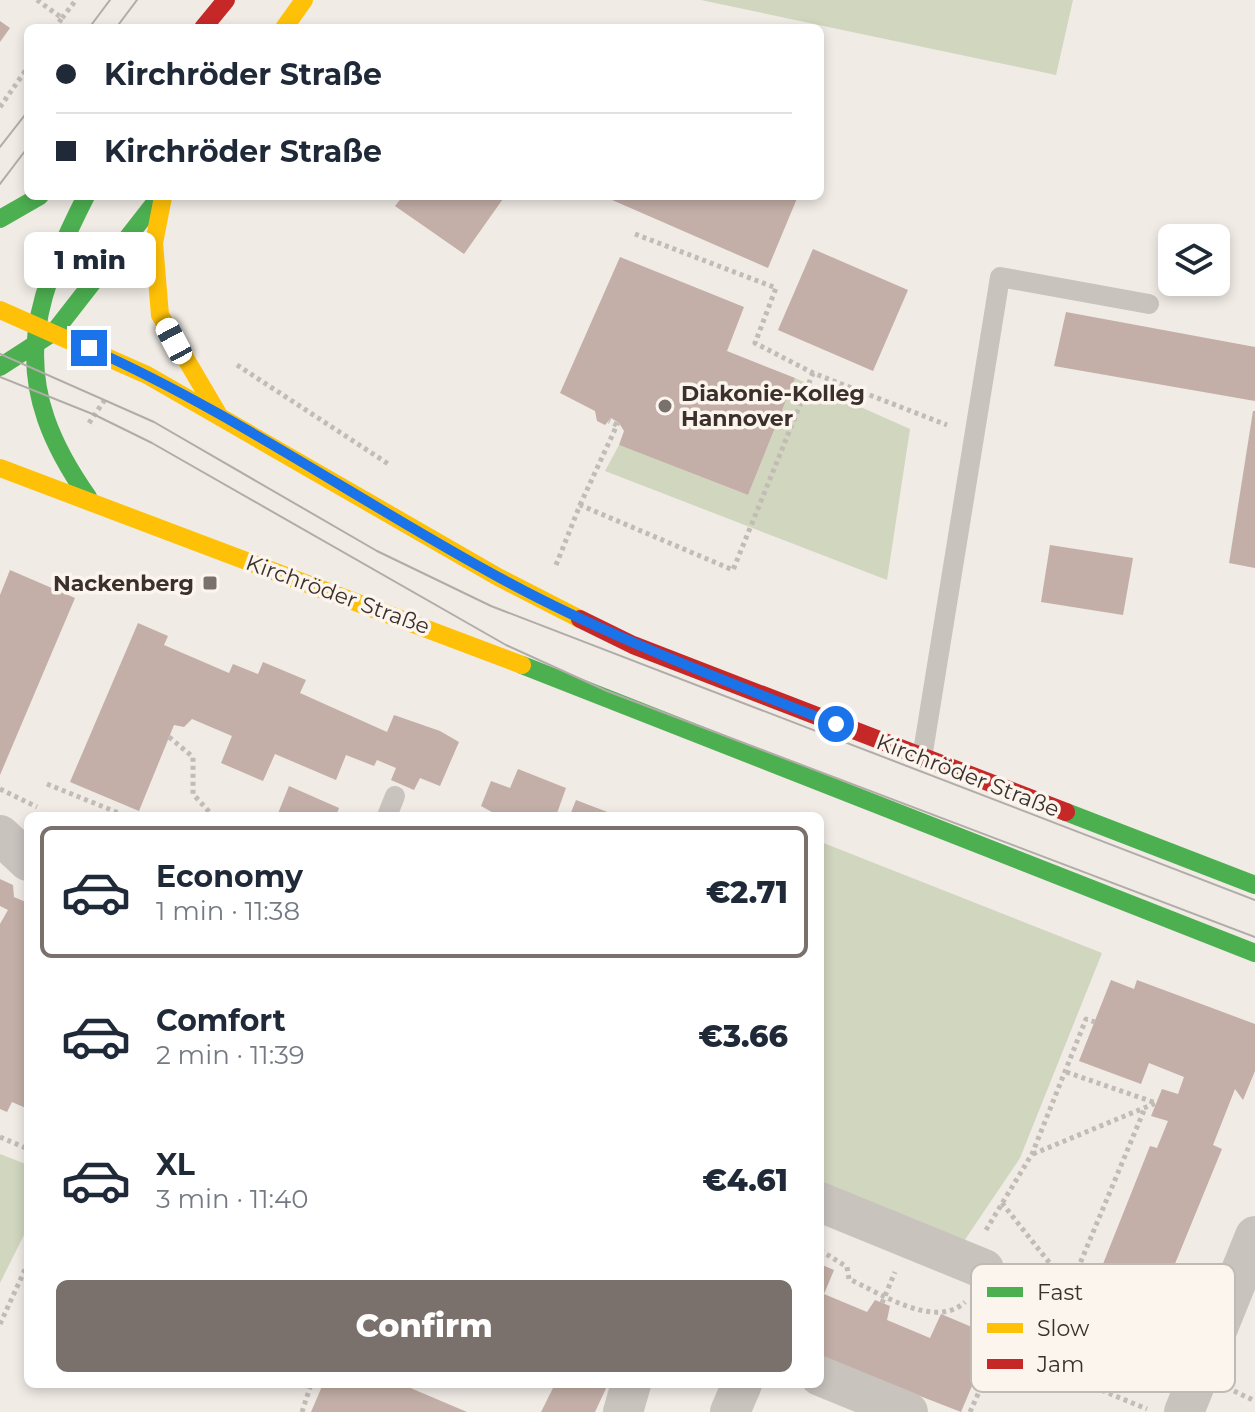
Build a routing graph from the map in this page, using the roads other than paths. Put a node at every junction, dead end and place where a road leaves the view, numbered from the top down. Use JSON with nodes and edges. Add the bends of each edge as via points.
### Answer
{"nodes":[{"id":1,"x":226,"y":0,"type":"edge"},
{"id":2,"x":304,"y":0,"type":"edge"},
{"id":3,"x":206,"y":24,"type":"edge"},
{"id":4,"x":287,"y":24,"type":"edge"},
{"id":5,"x":33,"y":200,"type":"edge"},
{"id":6,"x":84,"y":200,"type":"edge"},
{"id":7,"x":159,"y":200,"type":"edge"},
{"id":8,"x":161,"y":200,"type":"edge"},
{"id":9,"x":0,"y":219,"type":"edge"},
{"id":10,"x":1149,"y":304,"type":"dead end"},
{"id":11,"x":0,"y":310,"type":"edge"},
{"id":12,"x":46,"y":329,"type":"junction"},
{"id":13,"x":34,"y":348,"type":"junction"},
{"id":14,"x":0,"y":367,"type":"edge"},
{"id":15,"x":218,"y":414,"type":"junction"},
{"id":16,"x":0,"y":468,"type":"edge"},
{"id":17,"x":88,"y":497,"type":"junction"},
{"id":18,"x":922,"y":758,"type":"junction"},
{"id":19,"x":395,"y":796,"type":"dead end"},
{"id":20,"x":389,"y":812,"type":"edge"},
{"id":21,"x":0,"y":835,"type":"edge"},
{"id":22,"x":24,"y":857,"type":"edge"},
{"id":23,"x":1255,"y":885,"type":"edge"},
{"id":24,"x":1255,"y":953,"type":"edge"},
{"id":25,"x":824,"y":1204,"type":"edge"},
{"id":26,"x":1255,"y":1236,"type":"edge"},
{"id":27,"x":972,"y":1264,"type":"edge"},
{"id":28,"x":1235,"y":1286,"type":"edge"},
{"id":29,"x":824,"y":1378,"type":"edge"},
{"id":30,"x":630,"y":1388,"type":"edge"},
{"id":31,"x":740,"y":1388,"type":"edge"},
{"id":32,"x":1192,"y":1392,"type":"edge"},
{"id":33,"x":623,"y":1412,"type":"edge"},
{"id":34,"x":730,"y":1412,"type":"edge"},
{"id":35,"x":908,"y":1412,"type":"edge"},
{"id":36,"x":1184,"y":1412,"type":"edge"}],
"edges":[{"from":1,"to":3,"type":"main road"},
{"from":2,"to":4,"type":"main road"},
{"from":5,"to":9,"type":"main road"},
{"from":6,"to":12,"type":"main road","via":[[52,266]]},
{"from":7,"to":12,"type":"main road"},
{"from":8,"to":15,"type":"main road","via":[[154,243],[160,315]]},
{"from":10,"to":18,"type":"lane","via":[[1000,277]]},
{"from":11,"to":12,"type":"main road","name":"Kirchröder Straße"},
{"from":12,"to":13,"type":"main road"},
{"from":12,"to":15,"type":"main road","name":"Kirchröder Straße"},
{"from":13,"to":14,"type":"main road"},
{"from":13,"to":17,"type":"main road","via":[[43,420]]},
{"from":15,"to":18,"type":"main road","name":"Kirchröder Straße","via":[[570,615],[633,645]]},
{"from":16,"to":17,"type":"main road","name":"Kirchröder Straße"},
{"from":17,"to":24,"type":"main road","name":"Kirchröder Straße"},
{"from":18,"to":23,"type":"main road","name":"Kirchröder Straße"},
{"from":19,"to":20,"type":"lane"},
{"from":21,"to":22,"type":"street"},
{"from":25,"to":27,"type":"street"},
{"from":26,"to":28,"type":"street"},
{"from":29,"to":35,"type":"street"},
{"from":30,"to":33,"type":"street"},
{"from":31,"to":34,"type":"street"},
{"from":32,"to":36,"type":"street"}]}
